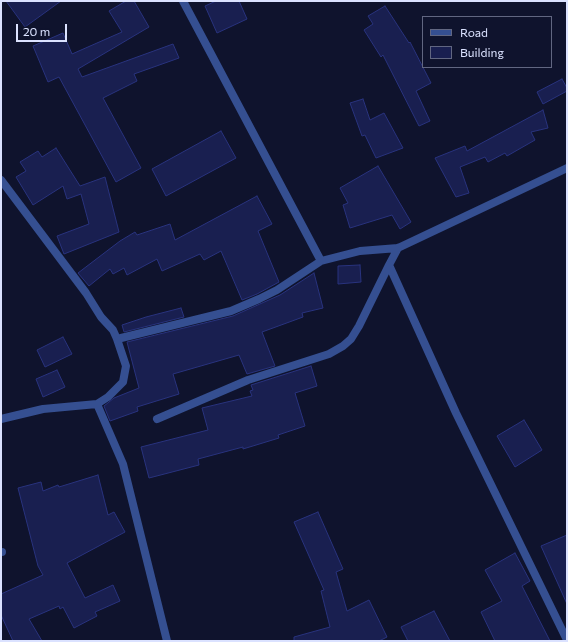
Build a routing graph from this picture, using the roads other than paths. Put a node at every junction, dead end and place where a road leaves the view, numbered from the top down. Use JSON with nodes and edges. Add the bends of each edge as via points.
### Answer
{"nodes":[{"id":1,"x":183,"y":1,"type":"edge"},
{"id":2,"x":567,"y":168,"type":"edge"},
{"id":3,"x":1,"y":180,"type":"edge"},
{"id":4,"x":398,"y":248,"type":"junction"},
{"id":5,"x":321,"y":261,"type":"junction"},
{"id":6,"x":390,"y":265,"type":"junction"},
{"id":7,"x":117,"y":339,"type":"junction"},
{"id":8,"x":97,"y":404,"type":"junction"},
{"id":9,"x":1,"y":419,"type":"edge"},
{"id":10,"x":157,"y":419,"type":"dead end"},
{"id":11,"x":567,"y":640,"type":"edge"},
{"id":12,"x":166,"y":641,"type":"edge"}],
"edges":[{"from":1,"to":5,"type":"street"},
{"from":2,"to":4,"type":"street"},
{"from":3,"to":7,"type":"street","via":[[113,330]]},
{"from":4,"to":5,"type":"street","via":[[360,251]]},
{"from":4,"to":6,"type":"street"},
{"from":5,"to":7,"type":"street","via":[[277,290],[231,311]]},
{"from":6,"to":10,"type":"street","via":[[359,326],[343,346],[329,354],[248,380]]},
{"from":6,"to":11,"type":"street","via":[[456,413]]},
{"from":7,"to":8,"type":"street","via":[[126,366],[123,382]]},
{"from":8,"to":9,"type":"street","via":[[43,410]]},
{"from":8,"to":12,"type":"street","via":[[123,464]]}]}
